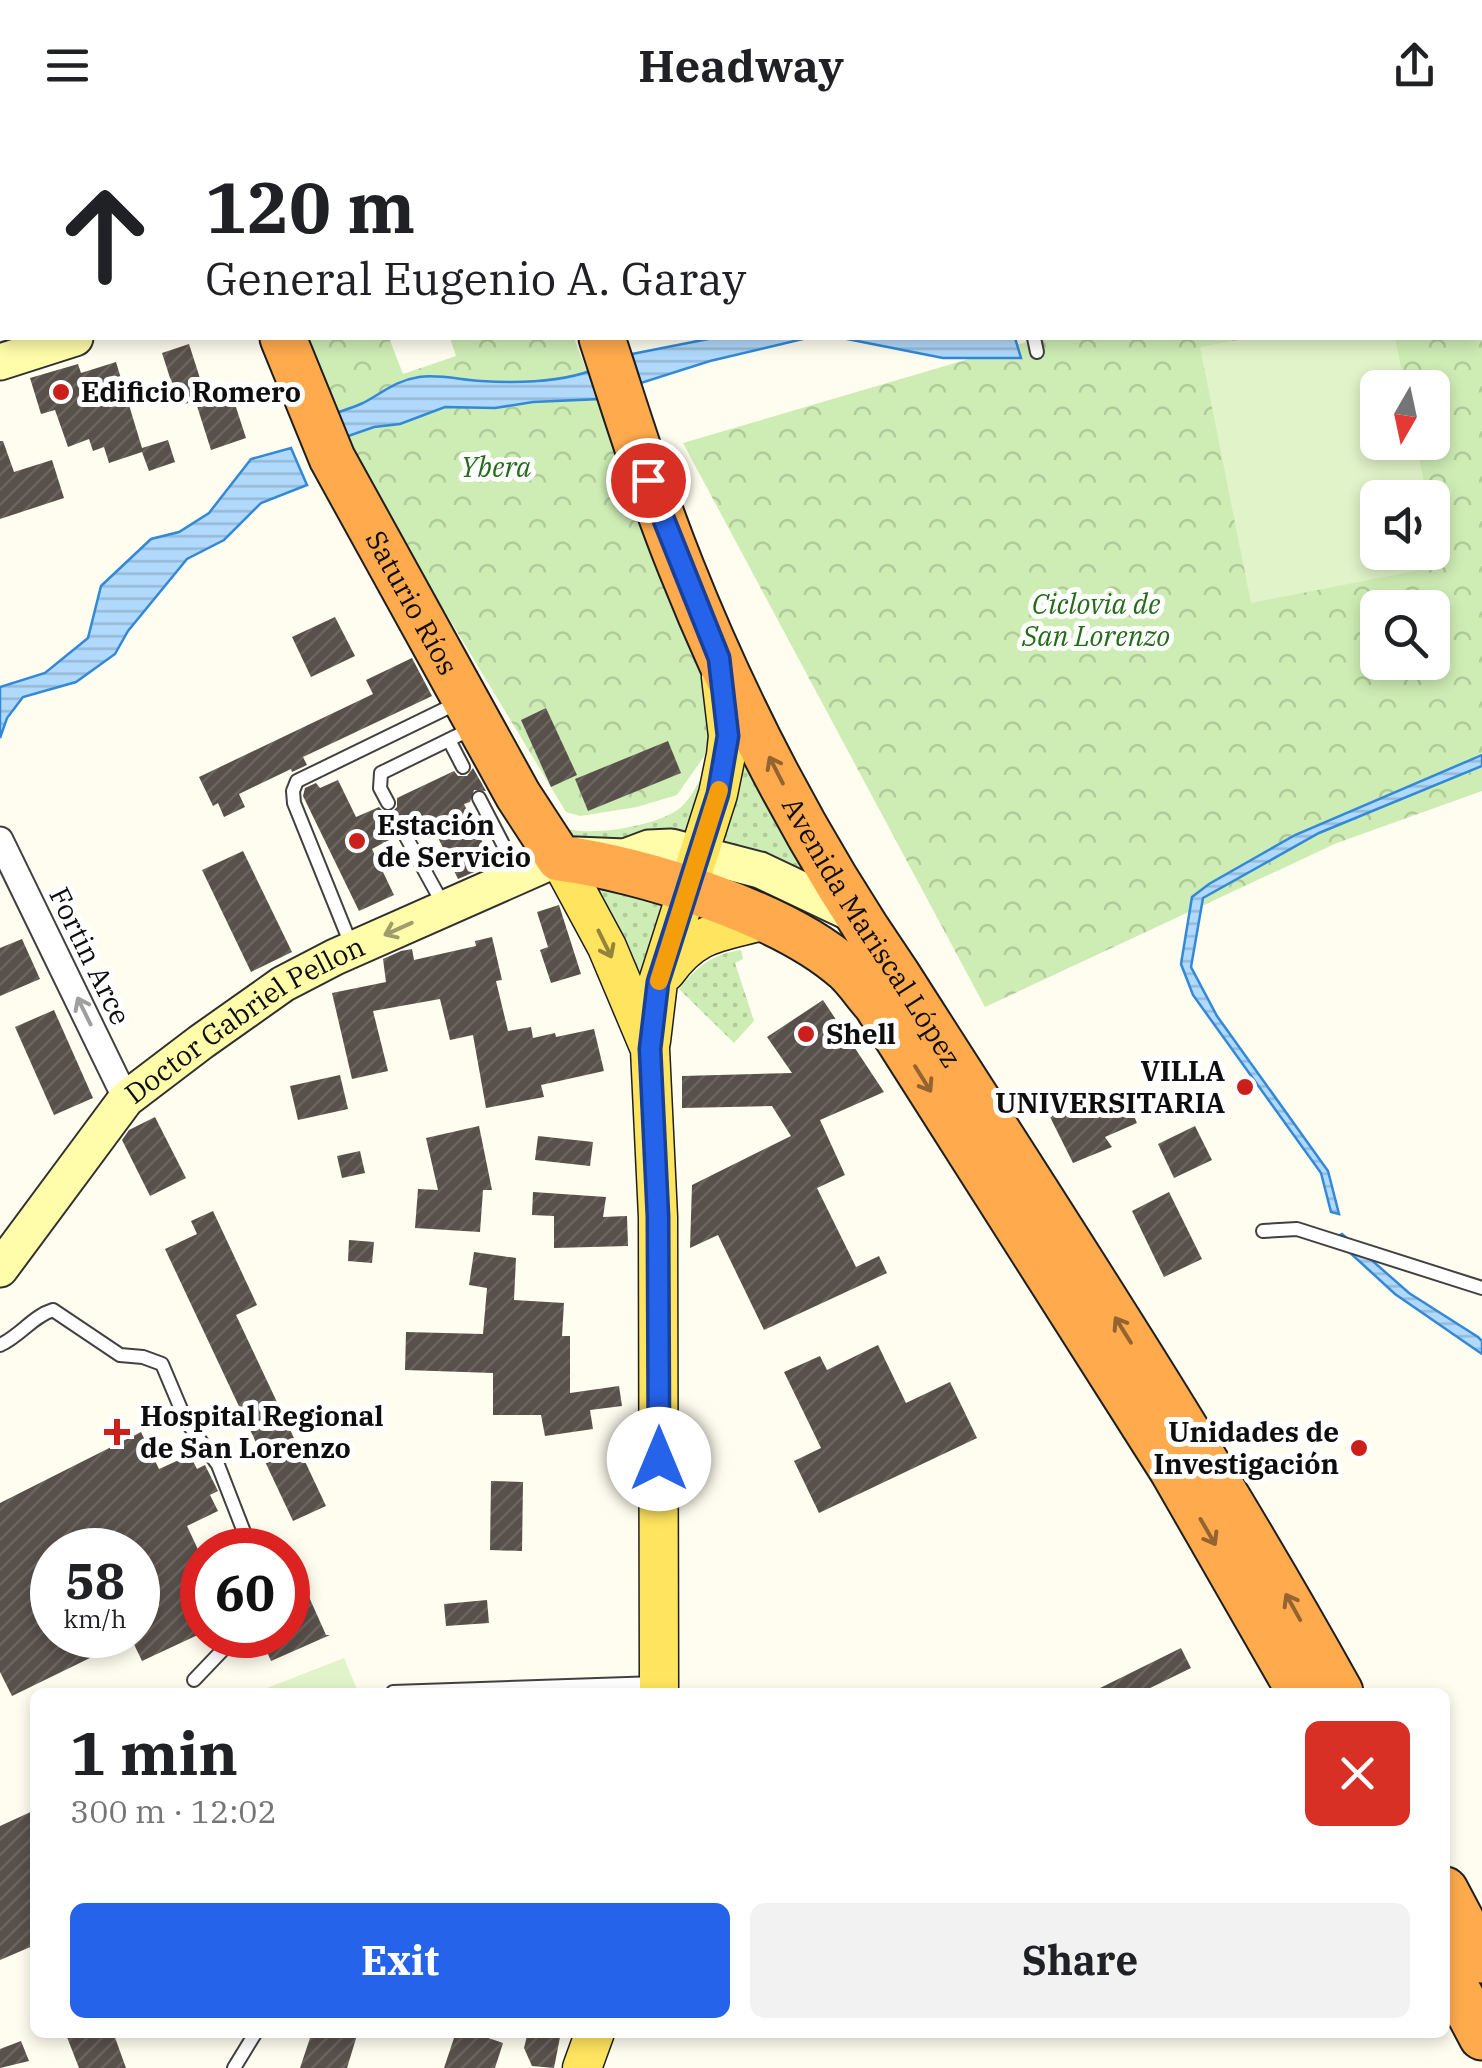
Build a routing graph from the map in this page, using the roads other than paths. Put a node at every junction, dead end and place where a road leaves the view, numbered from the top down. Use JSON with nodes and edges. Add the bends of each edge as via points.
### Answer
{"nodes":[{"id":1,"x":69,"y":340,"type":"edge"},
{"id":2,"x":284,"y":340,"type":"edge"},
{"id":3,"x":603,"y":340,"type":"edge"},
{"id":4,"x":0,"y":362,"type":"edge"},
{"id":5,"x":719,"y":658,"type":"junction"},
{"id":6,"x":458,"y":725,"type":"junction"},
{"id":7,"x":462,"y":767,"type":"dead end"},
{"id":8,"x":479,"y":798,"type":"dead end"},
{"id":9,"x":388,"y":802,"type":"dead end"},
{"id":10,"x":404,"y":833,"type":"dead end"},
{"id":11,"x":0,"y":840,"type":"edge"},
{"id":12,"x":539,"y":867,"type":"junction"},
{"id":13,"x":692,"y":872,"type":"junction"},
{"id":14,"x":781,"y":902,"type":"junction"},
{"id":15,"x":445,"y":908,"type":"junction"},
{"id":16,"x":857,"y":916,"type":"junction"},
{"id":17,"x":353,"y":949,"type":"junction"},
{"id":18,"x":658,"y":982,"type":"junction"},
{"id":19,"x":650,"y":1049,"type":"junction"},
{"id":20,"x":126,"y":1099,"type":"junction"},
{"id":21,"x":1263,"y":1231,"type":"dead end"},
{"id":22,"x":0,"y":1269,"type":"edge"},
{"id":23,"x":1482,"y":1288,"type":"edge"},
{"id":24,"x":0,"y":1345,"type":"edge"},
{"id":25,"x":242,"y":1528,"type":"edge"},
{"id":26,"x":215,"y":1658,"type":"edge"},
{"id":27,"x":194,"y":1680,"type":"dead end"},
{"id":28,"x":659,"y":1688,"type":"edge"},
{"id":29,"x":1298,"y":1688,"type":"edge"},
{"id":30,"x":1338,"y":1688,"type":"edge"},
{"id":31,"x":1450,"y":1899,"type":"edge"},
{"id":32,"x":1482,"y":1960,"type":"edge"},
{"id":33,"x":1450,"y":1976,"type":"edge"},
{"id":34,"x":252,"y":2038,"type":"edge"},
{"id":35,"x":592,"y":2038,"type":"edge"},
{"id":36,"x":1482,"y":2038,"type":"edge"},
{"id":37,"x":234,"y":2068,"type":"edge"},
{"id":38,"x":582,"y":2068,"type":"edge"}],
"edges":[{"from":1,"to":4,"type":"street"},
{"from":2,"to":6,"type":"highway","name":"Saturio Ríos"},
{"from":3,"to":5,"type":"highway","name":"Avenida Mariscal López","via":[[680,566]]},
{"from":5,"to":13,"type":"main road","via":[[726,756]]},
{"from":16,"to":5,"type":"highway","name":"Avenida Mariscal López","one_way":true},
{"from":6,"to":7,"type":"lane"},
{"from":6,"to":9,"type":"lane","via":[[380,772]]},
{"from":6,"to":12,"type":"highway","name":"Saturio Ríos","via":[[518,794]]},
{"from":6,"to":17,"type":"lane","via":[[297,781],[294,803]]},
{"from":8,"to":12,"type":"lane"},
{"from":10,"to":15,"type":"lane"},
{"from":20,"to":11,"type":"street","name":"Fortin Arce","one_way":true},
{"from":12,"to":13,"type":"highway","name":"Avenida Mariscal López"},
{"from":12,"to":15,"type":"street","name":"Doctor Gabriel Pellon"},
{"from":12,"to":19,"type":"main road","one_way":true,"via":[[607,947]]},
{"from":13,"to":14,"type":"highway","name":"Avenida Mariscal López"},
{"from":13,"to":18,"type":"main road"},
{"from":14,"to":16,"type":"street"},
{"from":14,"to":18,"type":"main road","via":[[704,934]]},
{"from":14,"to":29,"type":"highway","name":"Avenida Mariscal López","one_way":true,"via":[[876,1004],[1173,1471]]},
{"from":15,"to":17,"type":"street","name":"Doctor Gabriel Pellon","one_way":true},
{"from":30,"to":16,"type":"highway","name":"Avenida Mariscal López","one_way":true,"via":[[1198,1446]]},
{"from":17,"to":20,"type":"street","name":"Doctor Gabriel Pellon","via":[[283,984]]},
{"from":18,"to":19,"type":"main road"},
{"from":19,"to":28,"type":"main road","via":[[658,1217]]},
{"from":20,"to":22,"type":"street","name":"Doctor Gabriel Pellon"},
{"from":21,"to":23,"type":"lane","via":[[1297,1229]]},
{"from":24,"to":25,"type":"lane","via":[[53,1310],[120,1355],[162,1364],[186,1420],[218,1465]]},
{"from":26,"to":27,"type":"lane"},
{"from":31,"to":32,"type":"highway"},
{"from":33,"to":36,"type":"highway"},
{"from":34,"to":37,"type":"lane"},
{"from":35,"to":38,"type":"main road"}]}
